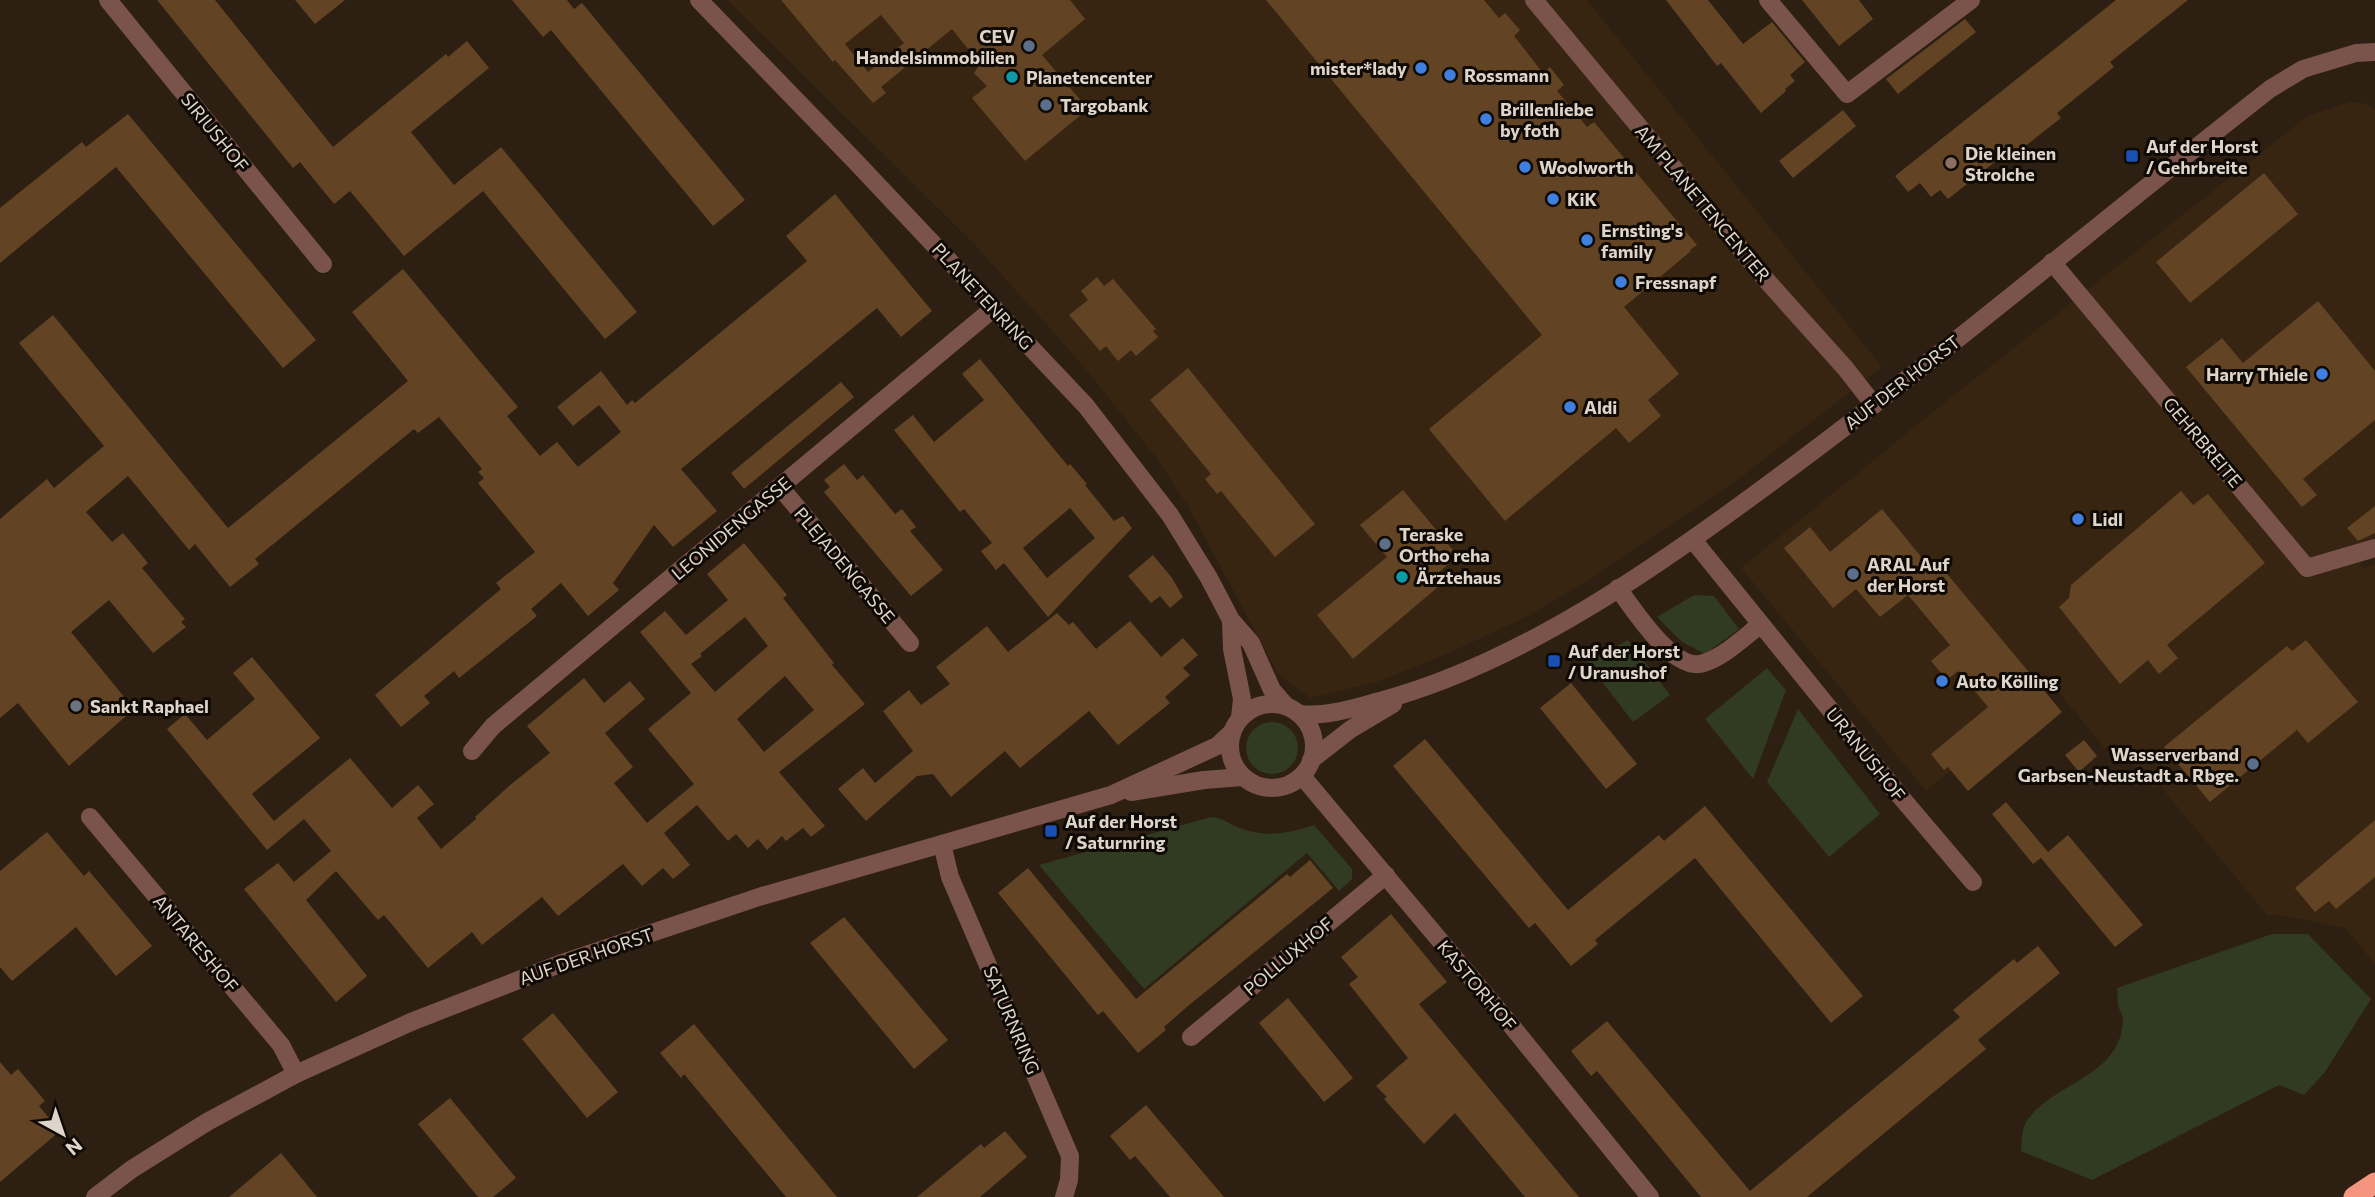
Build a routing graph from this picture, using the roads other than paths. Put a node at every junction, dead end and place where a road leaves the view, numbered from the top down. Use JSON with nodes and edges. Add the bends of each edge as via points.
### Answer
{"nodes":[{"id":1,"x":108,"y":0,"type":"edge"},
{"id":2,"x":699,"y":0,"type":"edge"},
{"id":3,"x":1534,"y":0,"type":"edge"},
{"id":4,"x":1768,"y":0,"type":"edge"},
{"id":5,"x":1971,"y":0,"type":"edge"},
{"id":6,"x":2375,"y":52,"type":"edge"},
{"id":7,"x":2052,"y":262,"type":"junction"},
{"id":8,"x":323,"y":264,"type":"dead end"},
{"id":9,"x":994,"y":308,"type":"junction"},
{"id":10,"x":1874,"y":405,"type":"junction"},
{"id":11,"x":780,"y":487,"type":"junction"},
{"id":12,"x":1693,"y":540,"type":"junction"},
{"id":13,"x":2375,"y":548,"type":"edge"},
{"id":14,"x":1618,"y":588,"type":"junction"},
{"id":15,"x":1231,"y":620,"type":"junction"},
{"id":16,"x":1760,"y":625,"type":"junction"},
{"id":17,"x":910,"y":643,"type":"dead end"},
{"id":18,"x":1411,"y":693,"type":"junction"},
{"id":19,"x":1293,"y":710,"type":"junction"},
{"id":20,"x":1236,"y":724,"type":"junction"},
{"id":21,"x":472,"y":751,"type":"dead end"},
{"id":22,"x":1307,"y":768,"type":"junction"},
{"id":23,"x":1243,"y":777,"type":"junction"},
{"id":24,"x":1111,"y":795,"type":"junction"},
{"id":25,"x":90,"y":817,"type":"dead end"},
{"id":26,"x":942,"y":844,"type":"junction"},
{"id":27,"x":1386,"y":875,"type":"junction"},
{"id":28,"x":1973,"y":882,"type":"dead end"},
{"id":29,"x":1191,"y":1037,"type":"dead end"},
{"id":30,"x":296,"y":1074,"type":"junction"},
{"id":31,"x":2375,"y":1182,"type":"edge"},
{"id":32,"x":95,"y":1197,"type":"edge"},
{"id":33,"x":1064,"y":1197,"type":"edge"},
{"id":34,"x":1650,"y":1197,"type":"edge"},
{"id":35,"x":2354,"y":1197,"type":"edge"}],
"edges":[{"from":1,"to":8,"type":"street","name":"SIRIUSHOF"},
{"from":2,"to":9,"type":"street","name":"PLANETENRING"},
{"from":3,"to":10,"type":"street","name":"AM PLANETENCENTER"},
{"from":4,"to":5,"type":"street","via":[[1847,94]]},
{"from":6,"to":7,"type":"street","name":"AUF DER HORST","via":[[2303,69],[2270,89]]},
{"from":7,"to":10,"type":"street","name":"AUF DER HORST"},
{"from":7,"to":13,"type":"street","name":"GEHRBREITE","via":[[2307,568]]},
{"from":9,"to":11,"type":"street","name":"LEONIDENGASSE"},
{"from":9,"to":15,"type":"street","name":"PLANETENRING","via":[[1086,406],[1139,471],[1193,550]]},
{"from":10,"to":12,"type":"street","name":"AUF DER HORST"},
{"from":11,"to":17,"type":"street","name":"PLEJADENGASSE"},
{"from":11,"to":21,"type":"street","name":"LEONIDENGASSE","via":[[494,726]]},
{"from":12,"to":14,"type":"street","name":"AUF DER HORST"},
{"from":12,"to":16,"type":"street","name":"URANUSHOF"},
{"from":14,"to":16,"type":"street","via":[[1684,663],[1708,662]]},
{"from":14,"to":18,"type":"street","name":"AUF DER HORST","via":[[1537,636]]},
{"from":15,"to":19,"type":"street","name":"PLANETENRING","via":[[1251,643],[1272,690]]},
{"from":15,"to":20,"type":"street","name":"PLANETENRING","via":[[1242,699]]},
{"from":16,"to":28,"type":"street","name":"URANUSHOF"},
{"from":18,"to":19,"type":"street","name":"AUF DER HORST","via":[[1316,716]]},
{"from":18,"to":22,"type":"street","name":"AUF DER HORST","via":[[1351,729]]},
{"from":19,"to":20,"type":"street","via":[[1270,703],[1254,708]]},
{"from":19,"to":22,"type":"street","via":[[1310,728],[1314,744]]},
{"from":20,"to":23,"type":"street","via":[[1229,748]]},
{"from":20,"to":24,"type":"street","name":"AUF DER HORST","via":[[1217,746]]},
{"from":22,"to":23,"type":"street","via":[[1289,784],[1273,788],[1257,786]]},
{"from":22,"to":27,"type":"street","name":"KASTORHOF"},
{"from":23,"to":24,"type":"street","name":"AUF DER HORST"},
{"from":24,"to":26,"type":"street","name":"AUF DER HORST"},
{"from":25,"to":30,"type":"street","name":"ANTARESHOF","via":[[281,1045]]},
{"from":26,"to":30,"type":"street","name":"AUF DER HORST","via":[[762,896],[562,963],[411,1022]]},
{"from":26,"to":33,"type":"street","name":"SATURNRING","via":[[950,877],[1070,1156]]},
{"from":27,"to":29,"type":"street","name":"POLLUXHOF"},
{"from":27,"to":34,"type":"street","name":"KASTORHOF"},
{"from":30,"to":32,"type":"street","name":"AUF DER HORST","via":[[165,1147]]},
{"from":31,"to":35,"type":"highway"}]}
